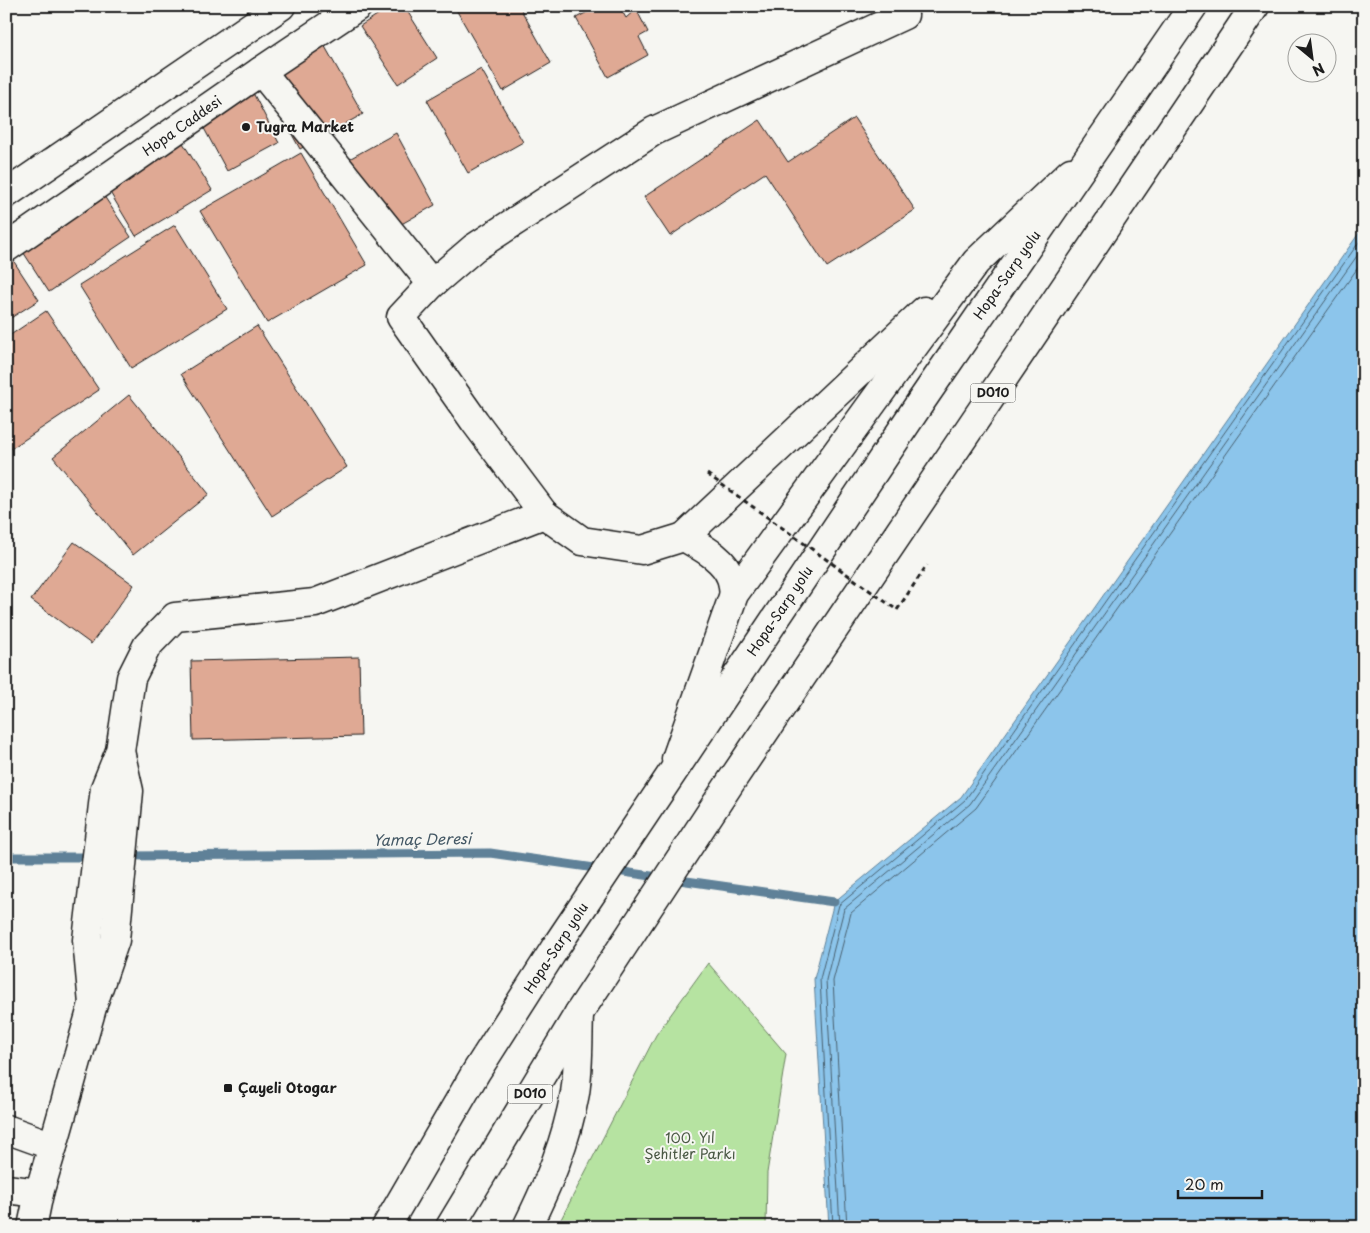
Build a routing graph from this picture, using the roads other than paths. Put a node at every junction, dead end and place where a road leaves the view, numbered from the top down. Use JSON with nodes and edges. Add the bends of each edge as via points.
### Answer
{"nodes":[{"id":1,"x":281,"y":6,"type":"edge"},
{"id":2,"x":358,"y":6,"type":"edge"},
{"id":3,"x":1193,"y":6,"type":"edge"},
{"id":4,"x":1255,"y":6,"type":"edge"},
{"id":5,"x":904,"y":15,"type":"dead end"},
{"id":6,"x":261,"y":71,"type":"junction"},
{"id":7,"x":1091,"y":154,"type":"junction"},
{"id":8,"x":6,"y":194,"type":"edge"},
{"id":9,"x":6,"y":248,"type":"edge"},
{"id":10,"x":976,"y":262,"type":"junction"},
{"id":11,"x":432,"y":284,"type":"junction"},
{"id":12,"x":544,"y":514,"type":"junction"},
{"id":13,"x":684,"y":537,"type":"junction"},
{"id":14,"x":734,"y":594,"type":"junction"},
{"id":15,"x":671,"y":774,"type":"junction"},
{"id":16,"x":117,"y":790,"type":"junction"},
{"id":17,"x":94,"y":1004,"type":"junction"},
{"id":18,"x":579,"y":1013,"type":"junction"},
{"id":19,"x":6,"y":1129,"type":"edge"},
{"id":20,"x":53,"y":1146,"type":"junction"},
{"id":21,"x":6,"y":1189,"type":"edge"},
{"id":22,"x":39,"y":1193,"type":"junction"},
{"id":23,"x":32,"y":1227,"type":"edge"},
{"id":24,"x":386,"y":1227,"type":"edge"},
{"id":25,"x":450,"y":1227,"type":"edge"},
{"id":26,"x":528,"y":1227,"type":"edge"}],
"edges":[{"from":1,"to":8,"type":"main road"},
{"from":2,"to":6,"type":"main road","name":"Hopa Caddesi"},
{"from":3,"to":7,"type":"main road","name":"Hopa-Sarp yolu"},
{"from":4,"to":18,"type":"main road","number":"D010","via":[[732,780]]},
{"from":5,"to":11,"type":"main road","via":[[654,131],[474,248]]},
{"from":6,"to":9,"type":"main road","name":"Hopa Caddesi"},
{"from":6,"to":11,"type":"main road"},
{"from":7,"to":10,"type":"main road"},
{"from":7,"to":15,"type":"main road","name":"Hopa-Sarp yolu"},
{"from":10,"to":13,"type":"main road"},
{"from":10,"to":14,"type":"main road"},
{"from":11,"to":12,"type":"main road","via":[[401,317]]},
{"from":12,"to":13,"type":"main road","via":[[582,541],[642,550]]},
{"from":12,"to":16,"type":"main road","via":[[315,602],[175,617],[147,646],[132,678]]},
{"from":13,"to":14,"type":"main road","via":[[724,566],[731,578]]},
{"from":14,"to":15,"type":"main road"},
{"from":15,"to":24,"type":"main road","name":"Hopa-Sarp yolu","via":[[476,1072]]},
{"from":16,"to":17,"type":"main road","via":[[87,940]]},
{"from":16,"to":17,"type":"main road","via":[[115,940]]},
{"from":17,"to":20,"type":"main road"},
{"from":18,"to":25,"type":"main road","number":"D010"},
{"from":18,"to":26,"type":"main road","via":[[575,1091],[566,1134],[551,1178]]},
{"from":19,"to":20,"type":"main road"},
{"from":20,"to":22,"type":"main road"},
{"from":21,"to":22,"type":"main road"},
{"from":22,"to":23,"type":"main road"}]}
